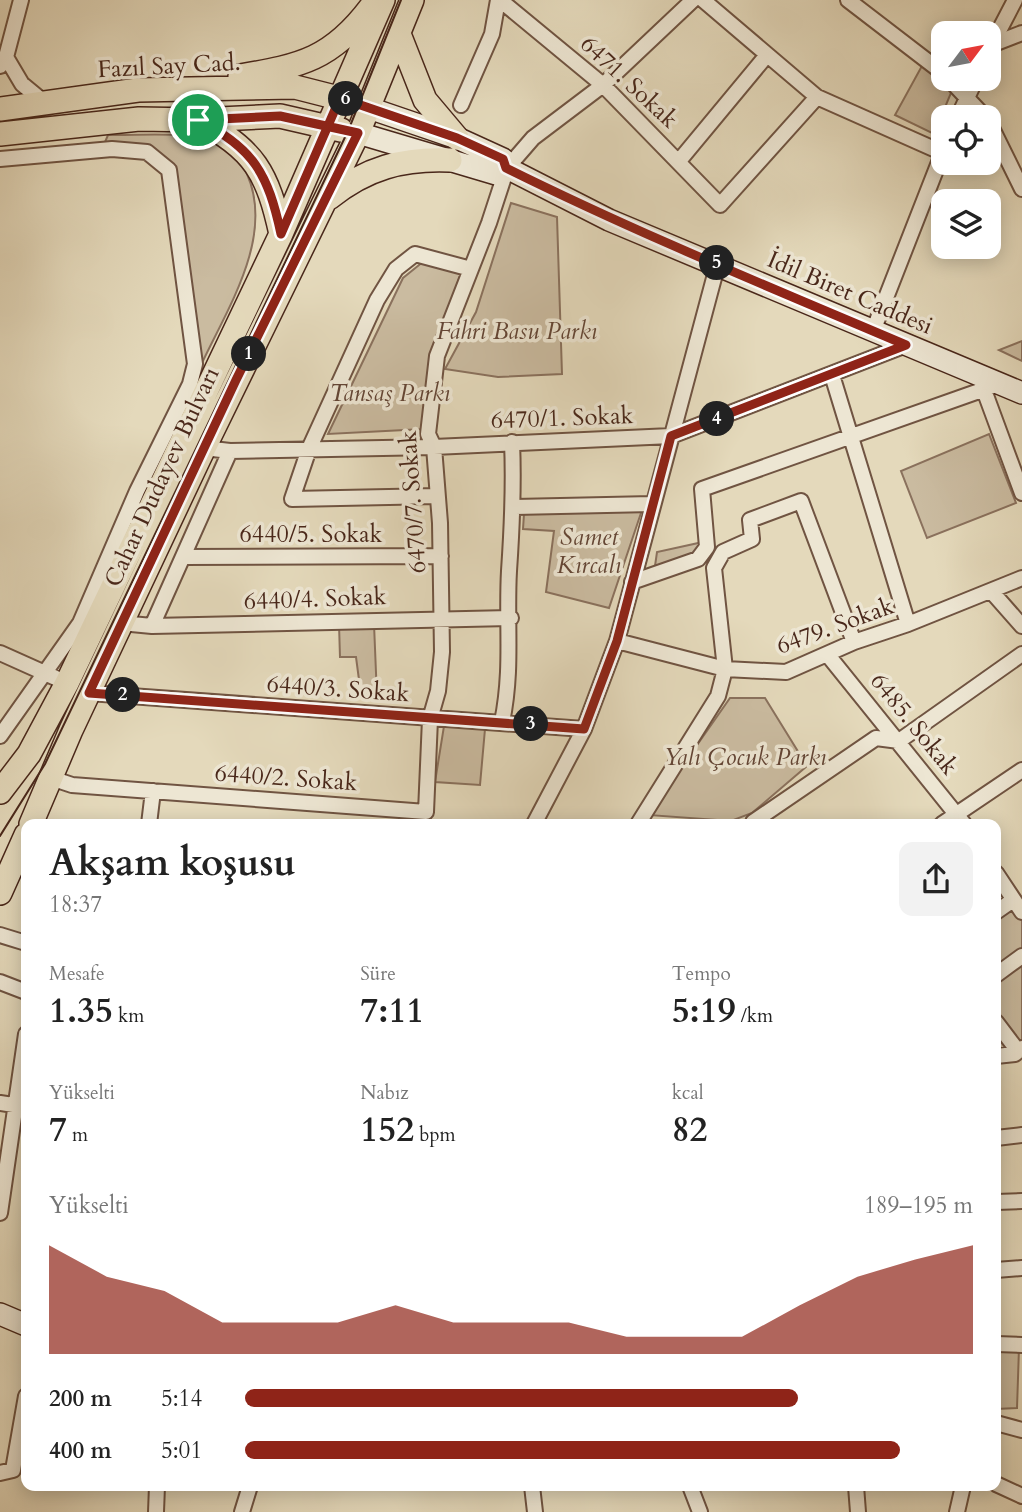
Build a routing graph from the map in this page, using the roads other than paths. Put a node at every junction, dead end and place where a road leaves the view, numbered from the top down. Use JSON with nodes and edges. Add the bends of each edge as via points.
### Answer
{"nodes":[{"id":1,"x":21,"y":0,"type":"edge"},
{"id":2,"x":377,"y":0,"type":"edge"},
{"id":3,"x":383,"y":0,"type":"edge"},
{"id":4,"x":412,"y":0,"type":"edge"},
{"id":5,"x":499,"y":0,"type":"edge"},
{"id":6,"x":693,"y":0,"type":"edge"},
{"id":7,"x":703,"y":0,"type":"edge"},
{"id":8,"x":1015,"y":0,"type":"edge"},
{"id":9,"x":853,"y":1,"type":"edge"},
{"id":10,"x":1001,"y":26,"type":"edge"},
{"id":11,"x":400,"y":33,"type":"junction"},
{"id":12,"x":1022,"y":33,"type":"edge"},
{"id":13,"x":1001,"y":42,"type":"edge"},
{"id":14,"x":767,"y":55,"type":"junction"},
{"id":15,"x":3,"y":61,"type":"edge"},
{"id":16,"x":931,"y":63,"type":"edge"},
{"id":17,"x":603,"y":85,"type":"junction"},
{"id":18,"x":154,"y":90,"type":"junction"},
{"id":19,"x":961,"y":91,"type":"edge"},
{"id":20,"x":970,"y":91,"type":"edge"},
{"id":21,"x":817,"y":97,"type":"junction"},
{"id":22,"x":967,"y":97,"type":"junction"},
{"id":23,"x":340,"y":98,"type":"junction"},
{"id":24,"x":46,"y":104,"type":"junction"},
{"id":25,"x":461,"y":105,"type":"dead end"},
{"id":26,"x":963,"y":105,"type":"edge"},
{"id":27,"x":974,"y":105,"type":"edge"},
{"id":28,"x":369,"y":108,"type":"junction"},
{"id":29,"x":0,"y":109,"type":"edge"},
{"id":30,"x":198,"y":120,"type":"junction"},
{"id":31,"x":329,"y":126,"type":"junction"},
{"id":32,"x":358,"y":133,"type":"junction"},
{"id":33,"x":0,"y":134,"type":"edge"},
{"id":34,"x":457,"y":138,"type":"junction"},
{"id":35,"x":1001,"y":145,"type":"edge"},
{"id":36,"x":931,"y":148,"type":"edge"},
{"id":37,"x":0,"y":159,"type":"edge"},
{"id":38,"x":450,"y":160,"type":"junction"},
{"id":39,"x":679,"y":161,"type":"junction"},
{"id":40,"x":506,"y":168,"type":"junction"},
{"id":41,"x":934,"y":175,"type":"edge"},
{"id":42,"x":1021,"y":184,"type":"edge"},
{"id":43,"x":324,"y":202,"type":"junction"},
{"id":44,"x":281,"y":234,"type":"junction"},
{"id":45,"x":718,"y":263,"type":"junction"},
{"id":46,"x":471,"y":269,"type":"junction"},
{"id":47,"x":873,"y":331,"type":"junction"},
{"id":48,"x":906,"y":345,"type":"junction"},
{"id":49,"x":832,"y":375,"type":"junction"},
{"id":50,"x":991,"y":387,"type":"junction"},
{"id":51,"x":1022,"y":393,"type":"edge"},
{"id":52,"x":671,"y":436,"type":"junction"},
{"id":53,"x":849,"y":437,"type":"junction"},
{"id":54,"x":512,"y":442,"type":"junction"},
{"id":55,"x":434,"y":447,"type":"junction"},
{"id":56,"x":204,"y":448,"type":"junction"},
{"id":57,"x":309,"y":449,"type":"junction"},
{"id":58,"x":230,"y":451,"type":"junction"},
{"id":59,"x":1022,"y":493,"type":"edge"},
{"id":60,"x":437,"y":496,"type":"junction"},
{"id":61,"x":652,"y":504,"type":"junction"},
{"id":62,"x":514,"y":507,"type":"junction"},
{"id":63,"x":440,"y":556,"type":"junction"},
{"id":64,"x":183,"y":558,"type":"junction"},
{"id":65,"x":1022,"y":578,"type":"edge"},
{"id":66,"x":632,"y":582,"type":"junction"},
{"id":67,"x":992,"y":592,"type":"junction"},
{"id":68,"x":443,"y":618,"type":"junction"},
{"id":69,"x":511,"y":618,"type":"junction"},
{"id":70,"x":121,"y":623,"type":"junction"},
{"id":71,"x":908,"y":624,"type":"junction"},
{"id":72,"x":152,"y":626,"type":"junction"},
{"id":73,"x":1022,"y":626,"type":"edge"},
{"id":74,"x":617,"y":641,"type":"junction"},
{"id":75,"x":854,"y":642,"type":"junction"},
{"id":76,"x":0,"y":653,"type":"edge"},
{"id":77,"x":827,"y":654,"type":"junction"},
{"id":78,"x":1022,"y":654,"type":"edge"},
{"id":79,"x":725,"y":669,"type":"junction"},
{"id":80,"x":44,"y":673,"type":"junction"},
{"id":81,"x":67,"y":683,"type":"junction"},
{"id":82,"x":89,"y":693,"type":"junction"},
{"id":83,"x":430,"y":719,"type":"junction"},
{"id":84,"x":502,"y":722,"type":"junction"},
{"id":85,"x":584,"y":729,"type":"junction"},
{"id":86,"x":0,"y":736,"type":"edge"},
{"id":87,"x":899,"y":741,"type":"junction"},
{"id":88,"x":1022,"y":770,"type":"edge"},
{"id":89,"x":51,"y":778,"type":"junction"},
{"id":90,"x":153,"y":791,"type":"junction"},
{"id":91,"x":0,"y":792,"type":"edge"},
{"id":92,"x":426,"y":818,"type":"edge"},
{"id":93,"x":33,"y":819,"type":"edge"},
{"id":94,"x":150,"y":819,"type":"edge"},
{"id":95,"x":537,"y":819,"type":"edge"},
{"id":96,"x":641,"y":819,"type":"edge"},
{"id":97,"x":757,"y":819,"type":"edge"},
{"id":98,"x":960,"y":819,"type":"edge"},
{"id":99,"x":19,"y":871,"type":"edge"},
{"id":100,"x":1001,"y":880,"type":"edge"},
{"id":101,"x":0,"y":893,"type":"edge"},
{"id":102,"x":1018,"y":906,"type":"edge"},
{"id":103,"x":1001,"y":911,"type":"edge"},
{"id":104,"x":0,"y":935,"type":"edge"},
{"id":105,"x":21,"y":941,"type":"edge"},
{"id":106,"x":1022,"y":956,"type":"edge"},
{"id":107,"x":1001,"y":971,"type":"edge"},
{"id":108,"x":0,"y":982,"type":"edge"},
{"id":109,"x":21,"y":990,"type":"edge"},
{"id":110,"x":1001,"y":1028,"type":"edge"},
{"id":111,"x":1020,"y":1050,"type":"edge"},
{"id":112,"x":1001,"y":1055,"type":"edge"},
{"id":113,"x":0,"y":1103,"type":"edge"},
{"id":114,"x":21,"y":1106,"type":"edge"},
{"id":115,"x":1022,"y":1135,"type":"edge"},
{"id":116,"x":1001,"y":1137,"type":"edge"},
{"id":117,"x":1022,"y":1201,"type":"edge"},
{"id":118,"x":1001,"y":1202,"type":"edge"},
{"id":119,"x":0,"y":1213,"type":"edge"},
{"id":120,"x":1022,"y":1268,"type":"edge"},
{"id":121,"x":1001,"y":1270,"type":"edge"},
{"id":122,"x":0,"y":1314,"type":"edge"},
{"id":123,"x":21,"y":1323,"type":"edge"},
{"id":124,"x":1001,"y":1344,"type":"edge"},
{"id":125,"x":1022,"y":1345,"type":"edge"},
{"id":126,"x":21,"y":1424,"type":"edge"},
{"id":127,"x":1001,"y":1424,"type":"edge"},
{"id":128,"x":1022,"y":1430,"type":"edge"},
{"id":129,"x":0,"y":1473,"type":"edge"},
{"id":130,"x":1001,"y":1486,"type":"edge"},
{"id":131,"x":157,"y":1491,"type":"edge"},
{"id":132,"x":248,"y":1491,"type":"edge"},
{"id":133,"x":533,"y":1491,"type":"edge"},
{"id":134,"x":692,"y":1491,"type":"edge"},
{"id":135,"x":856,"y":1491,"type":"edge"},
{"id":136,"x":962,"y":1491,"type":"edge"},
{"id":137,"x":1022,"y":1496,"type":"edge"},
{"id":138,"x":156,"y":1512,"type":"edge"},
{"id":139,"x":242,"y":1512,"type":"edge"},
{"id":140,"x":535,"y":1512,"type":"edge"},
{"id":141,"x":701,"y":1512,"type":"edge"},
{"id":142,"x":858,"y":1512,"type":"edge"},
{"id":143,"x":957,"y":1512,"type":"edge"}],
"edges":[{"from":1,"to":15,"type":"street"},
{"from":2,"to":18,"type":"main road","via":[[358,26],[322,56],[290,68]]},
{"from":3,"to":23,"type":"main road","name":"Cahar Dudayev Bulvarı"},
{"from":4,"to":11,"type":"main road","name":"Cahar Dudayev Bulvarı"},
{"from":5,"to":17,"type":"street","name":"6471. Sokak"},
{"from":5,"to":25,"type":"street","via":[[492,34]]},
{"from":6,"to":17,"type":"street"},
{"from":7,"to":14,"type":"street"},
{"from":8,"to":10,"type":"street"},
{"from":9,"to":16,"type":"street"},
{"from":11,"to":28,"type":"main road","name":"Cahar Dudayev Bulvarı"},
{"from":11,"to":34,"type":"main road","via":[[425,100]]},
{"from":12,"to":13,"type":"street"},
{"from":14,"to":21,"type":"street"},
{"from":14,"to":39,"type":"street"},
{"from":15,"to":24,"type":"street"},
{"from":17,"to":39,"type":"street","name":"6471. Sokak"},
{"from":17,"to":40,"type":"street","via":[[533,138]]},
{"from":18,"to":23,"type":"main road","name":"Fazıl Say Cad.","via":[[295,87]]},
{"from":18,"to":24,"type":"main road","name":"Fazıl Say Cad."},
{"from":19,"to":22,"type":"street"},
{"from":20,"to":22,"type":"street"},
{"from":21,"to":36,"type":"street"},
{"from":21,"to":39,"type":"street","name":"6471. Sokak","via":[[719,205]]},
{"from":22,"to":26,"type":"street"},
{"from":22,"to":27,"type":"street"},
{"from":23,"to":28,"type":"main road","name":"Fazıl Say Cad."},
{"from":23,"to":31,"type":"main road","name":"Cahar Dudayev Bulvarı"},
{"from":24,"to":29,"type":"main road","name":"Fazıl Say Cad."},
{"from":28,"to":32,"type":"main road","name":"Cahar Dudayev Bulvarı"},
{"from":28,"to":34,"type":"street","name":"İdil Biret Caddesi"},
{"from":30,"to":31,"type":"main road","via":[[280,116]]},
{"from":30,"to":33,"type":"main road","via":[[139,119]]},
{"from":30,"to":44,"type":"main road","via":[[225,134],[259,165]]},
{"from":31,"to":32,"type":"main road"},
{"from":31,"to":44,"type":"main road","name":"Cahar Dudayev Bulvarı"},
{"from":32,"to":38,"type":"street"},
{"from":32,"to":43,"type":"main road","name":"Cahar Dudayev Bulvarı"},
{"from":34,"to":40,"type":"street","name":"İdil Biret Caddesi","via":[[503,159]]},
{"from":35,"to":42,"type":"street"},
{"from":37,"to":80,"type":"street","via":[[112,149],[147,152],[169,170],[195,364],[190,384],[80,623]]},
{"from":38,"to":40,"type":"street","via":[[496,174]]},
{"from":38,"to":43,"type":"main road","via":[[418,159],[381,166]]},
{"from":40,"to":45,"type":"street","name":"İdil Biret Caddesi","via":[[609,220]]},
{"from":40,"to":46,"type":"street","name":"6470/7. Sokak"},
{"from":41,"to":47,"type":"street"},
{"from":43,"to":56,"type":"main road","name":"Cahar Dudayev Bulvarı"},
{"from":44,"to":81,"type":"main road","name":"Cahar Dudayev Bulvarı"},
{"from":45,"to":47,"type":"street","name":"İdil Biret Caddesi"},
{"from":45,"to":52,"type":"street"},
{"from":46,"to":55,"type":"street","name":"6470/7. Sokak","via":[[437,356],[428,434]]},
{"from":46,"to":57,"type":"street","via":[[415,254],[396,269],[377,300]]},
{"from":47,"to":48,"type":"street","name":"İdil Biret Caddesi"},
{"from":48,"to":49,"type":"street","name":"6470/1. Sokak"},
{"from":48,"to":50,"type":"street","name":"İdil Biret Caddesi"},
{"from":49,"to":52,"type":"street","name":"6470/1. Sokak"},
{"from":49,"to":53,"type":"street"},
{"from":50,"to":51,"type":"street","name":"İdil Biret Caddesi"},
{"from":50,"to":53,"type":"street"},
{"from":50,"to":59,"type":"street"},
{"from":52,"to":54,"type":"street","name":"6470/1. Sokak"},
{"from":52,"to":61,"type":"street"},
{"from":53,"to":66,"type":"street","via":[[702,489],[708,547],[698,559]]},
{"from":53,"to":71,"type":"street"},
{"from":54,"to":55,"type":"street","name":"6470/1. Sokak"},
{"from":54,"to":62,"type":"street"},
{"from":55,"to":57,"type":"street","name":"6470/1. Sokak"},
{"from":55,"to":60,"type":"street","name":"6470/7. Sokak"},
{"from":56,"to":58,"type":"street","name":"6470/1. Sokak"},
{"from":56,"to":70,"type":"main road","name":"Cahar Dudayev Bulvarı"},
{"from":57,"to":58,"type":"street","name":"6470/1. Sokak"},
{"from":57,"to":60,"type":"street","via":[[292,499]]},
{"from":58,"to":64,"type":"street"},
{"from":60,"to":63,"type":"street","name":"6470/7. Sokak"},
{"from":61,"to":62,"type":"street"},
{"from":61,"to":66,"type":"street"},
{"from":62,"to":69,"type":"street"},
{"from":63,"to":64,"type":"street","name":"6440/5. Sokak"},
{"from":63,"to":68,"type":"street","name":"6470/7. Sokak"},
{"from":64,"to":72,"type":"street"},
{"from":65,"to":67,"type":"street","name":"6479. Sokak"},
{"from":66,"to":74,"type":"street"},
{"from":67,"to":71,"type":"street","name":"6479. Sokak"},
{"from":67,"to":73,"type":"street"},
{"from":68,"to":69,"type":"street","name":"6440/4. Sokak"},
{"from":68,"to":72,"type":"street","name":"6440/4. Sokak"},
{"from":68,"to":83,"type":"street","name":"6470/7. Sokak","via":[[438,691]]},
{"from":69,"to":84,"type":"street"},
{"from":70,"to":72,"type":"street","name":"6440/4. Sokak"},
{"from":70,"to":82,"type":"main road","name":"Cahar Dudayev Bulvarı"},
{"from":71,"to":75,"type":"street","name":"6479. Sokak"},
{"from":74,"to":79,"type":"street","name":"6479. Sokak"},
{"from":74,"to":85,"type":"street"},
{"from":75,"to":77,"type":"street","name":"6479. Sokak"},
{"from":75,"to":79,"type":"street","via":[[801,501],[750,520],[752,540],[723,552],[714,568]]},
{"from":76,"to":80,"type":"street"},
{"from":77,"to":79,"type":"street","name":"6479. Sokak","via":[[786,672]]},
{"from":77,"to":87,"type":"street","name":"6485. Sokak"},
{"from":78,"to":87,"type":"street"},
{"from":79,"to":96,"type":"street","via":[[718,696]]},
{"from":80,"to":81,"type":"street"},
{"from":80,"to":86,"type":"street"},
{"from":81,"to":91,"type":"main road","name":"Cahar Dudayev Bulvarı","via":[[29,754]]},
{"from":82,"to":83,"type":"street","name":"6440/3. Sokak"},
{"from":82,"to":89,"type":"main road","name":"Cahar Dudayev Bulvarı"},
{"from":83,"to":84,"type":"street","name":"6440/3. Sokak"},
{"from":83,"to":92,"type":"street","name":"6440/2. Sokak"},
{"from":84,"to":85,"type":"street","name":"6440/3. Sokak"},
{"from":85,"to":95,"type":"street"},
{"from":87,"to":97,"type":"street","via":[[876,738]]},
{"from":87,"to":98,"type":"street","name":"6485. Sokak"},
{"from":88,"to":98,"type":"street"},
{"from":89,"to":90,"type":"street","name":"6440/2. Sokak","via":[[72,785]]},
{"from":89,"to":93,"type":"main road","name":"Cahar Dudayev Bulvarı"},
{"from":90,"to":92,"type":"street","name":"6440/2. Sokak"},
{"from":90,"to":94,"type":"street"},
{"from":99,"to":101,"type":"main road"},
{"from":100,"to":102,"type":"street"},
{"from":102,"to":103,"type":"street"},
{"from":104,"to":105,"type":"street"},
{"from":106,"to":107,"type":"street"},
{"from":108,"to":109,"type":"street"},
{"from":110,"to":111,"type":"street"},
{"from":111,"to":112,"type":"street"},
{"from":113,"to":114,"type":"street"},
{"from":114,"to":119,"type":"street"},
{"from":115,"to":116,"type":"street"},
{"from":117,"to":118,"type":"street"},
{"from":120,"to":121,"type":"street"},
{"from":122,"to":123,"type":"street"},
{"from":124,"to":125,"type":"street"},
{"from":126,"to":129,"type":"street","via":[[13,1470]]},
{"from":127,"to":128,"type":"street"},
{"from":130,"to":137,"type":"street"},
{"from":131,"to":138,"type":"street"},
{"from":132,"to":139,"type":"street"},
{"from":133,"to":140,"type":"street"},
{"from":134,"to":141,"type":"street"},
{"from":135,"to":142,"type":"street"},
{"from":136,"to":143,"type":"street"}]}
